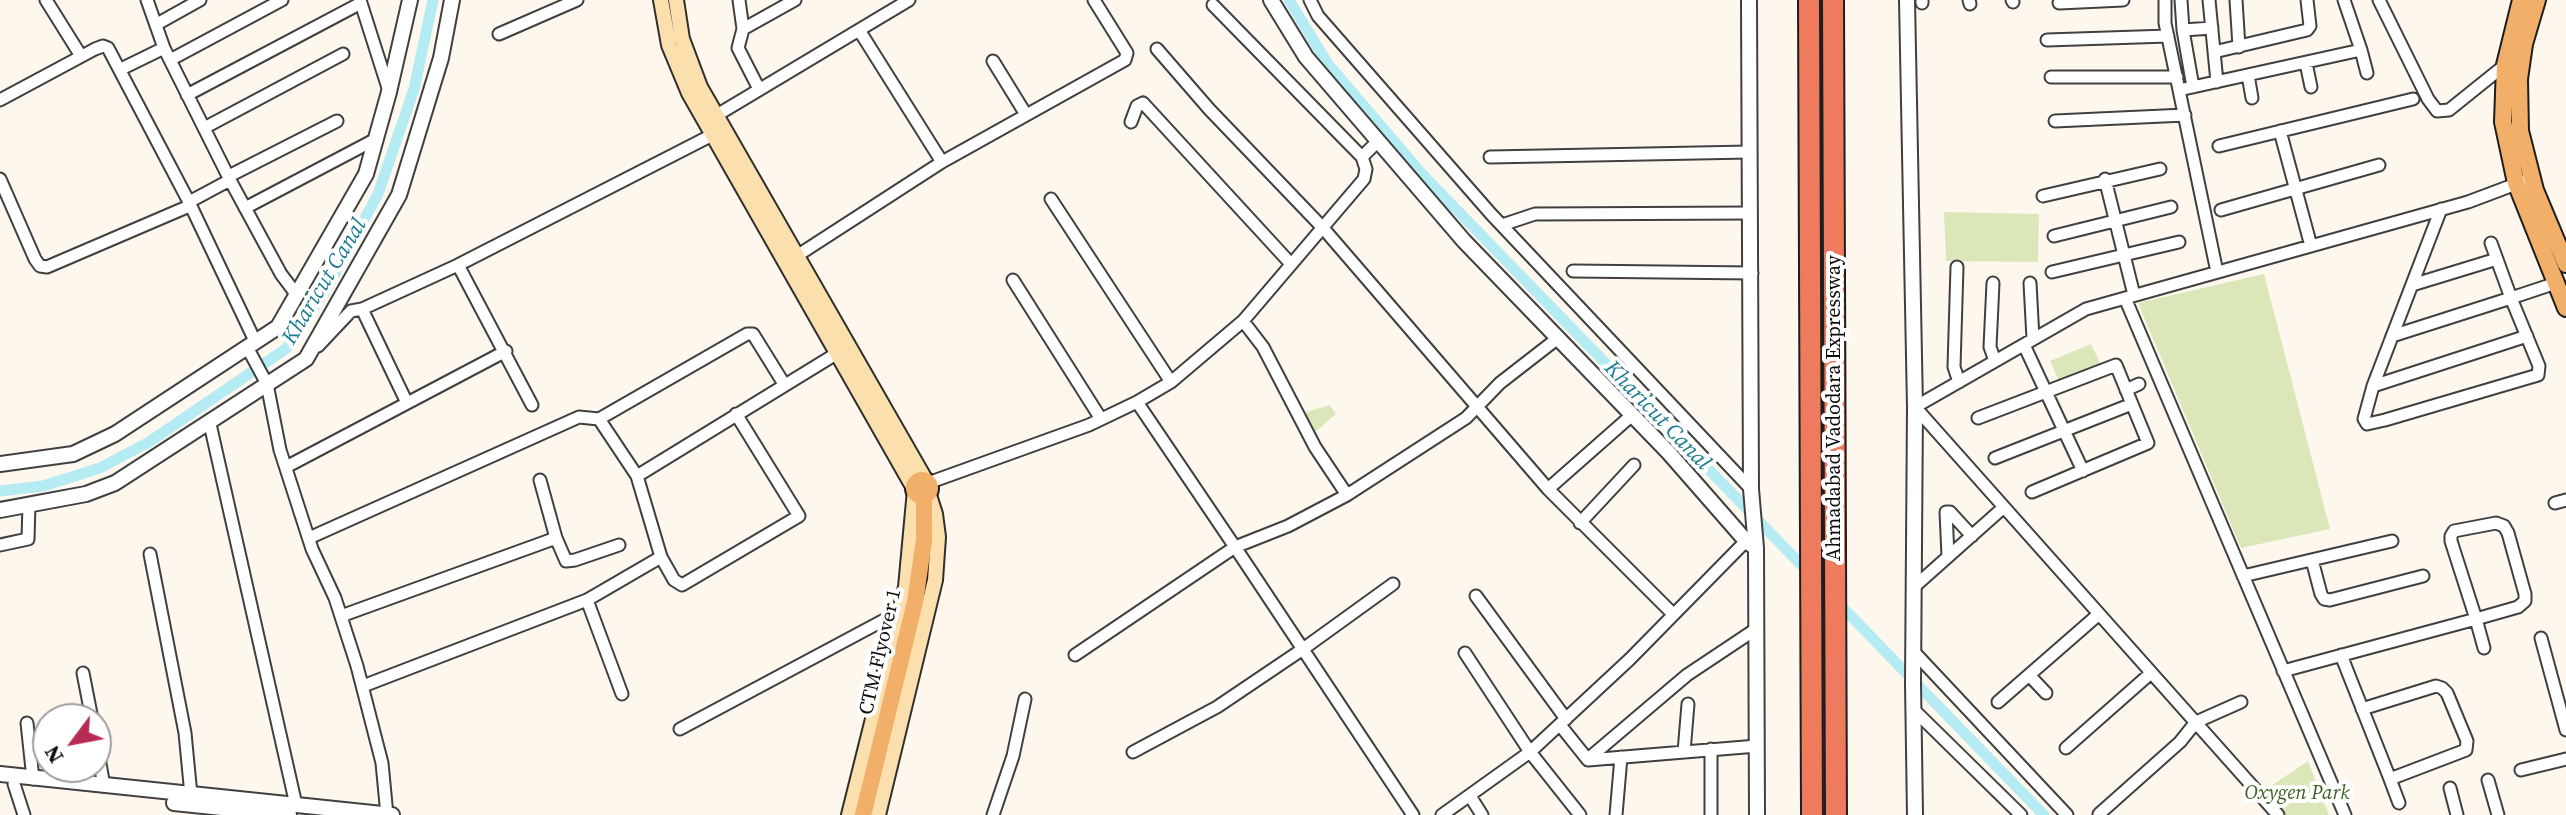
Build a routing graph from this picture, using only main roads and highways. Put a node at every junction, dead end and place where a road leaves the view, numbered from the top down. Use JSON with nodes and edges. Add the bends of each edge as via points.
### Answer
{"nodes":[{"id":1,"x":661,"y":0,"type":"edge"},
{"id":2,"x":676,"y":0,"type":"edge"},
{"id":3,"x":1809,"y":0,"type":"edge"},
{"id":4,"x":1833,"y":0,"type":"edge"},
{"id":5,"x":2521,"y":0,"type":"edge"},
{"id":6,"x":2537,"y":0,"type":"edge"},
{"id":7,"x":718,"y":127,"type":"junction"},
{"id":8,"x":2524,"y":181,"type":"junction"},
{"id":9,"x":2566,"y":264,"type":"edge"},
{"id":10,"x":2566,"y":308,"type":"edge"},
{"id":11,"x":924,"y":488,"type":"junction"},
{"id":12,"x":1836,"y":764,"type":"junction"},
{"id":13,"x":849,"y":815,"type":"edge"},
{"id":14,"x":863,"y":815,"type":"edge"},
{"id":15,"x":878,"y":815,"type":"edge"},
{"id":16,"x":1812,"y":815,"type":"edge"},
{"id":17,"x":1836,"y":815,"type":"edge"},
{"id":18,"x":1845,"y":815,"type":"edge"}],
"edges":[{"from":1,"to":7,"type":"main road","via":[[669,45],[689,93]]},
{"from":2,"to":7,"type":"main road","via":[[682,39]]},
{"from":3,"to":16,"type":"highway","name":"Ahmadabad Vadodara Expressway"},
{"from":4,"to":12,"type":"highway","name":"Ahmadabad Vadodara Expressway"},
{"from":5,"to":8,"type":"main road","via":[[2505,65],[2503,122]]},
{"from":6,"to":8,"type":"main road","via":[[2524,44],[2518,107]]},
{"from":7,"to":11,"type":"main road"},
{"from":8,"to":9,"type":"main road"},
{"from":8,"to":10,"type":"main road"},
{"from":11,"to":13,"type":"main road","via":[[906,587]]},
{"from":11,"to":14,"type":"main road","name":"CTM Flyover 1","via":[[924,540],[915,602]]},
{"from":11,"to":15,"type":"main road","via":[[938,537],[935,580]]},
{"from":12,"to":17,"type":"highway","name":"Ahmadabad Vadodara Expressway"},
{"from":12,"to":18,"type":"highway"}]}
